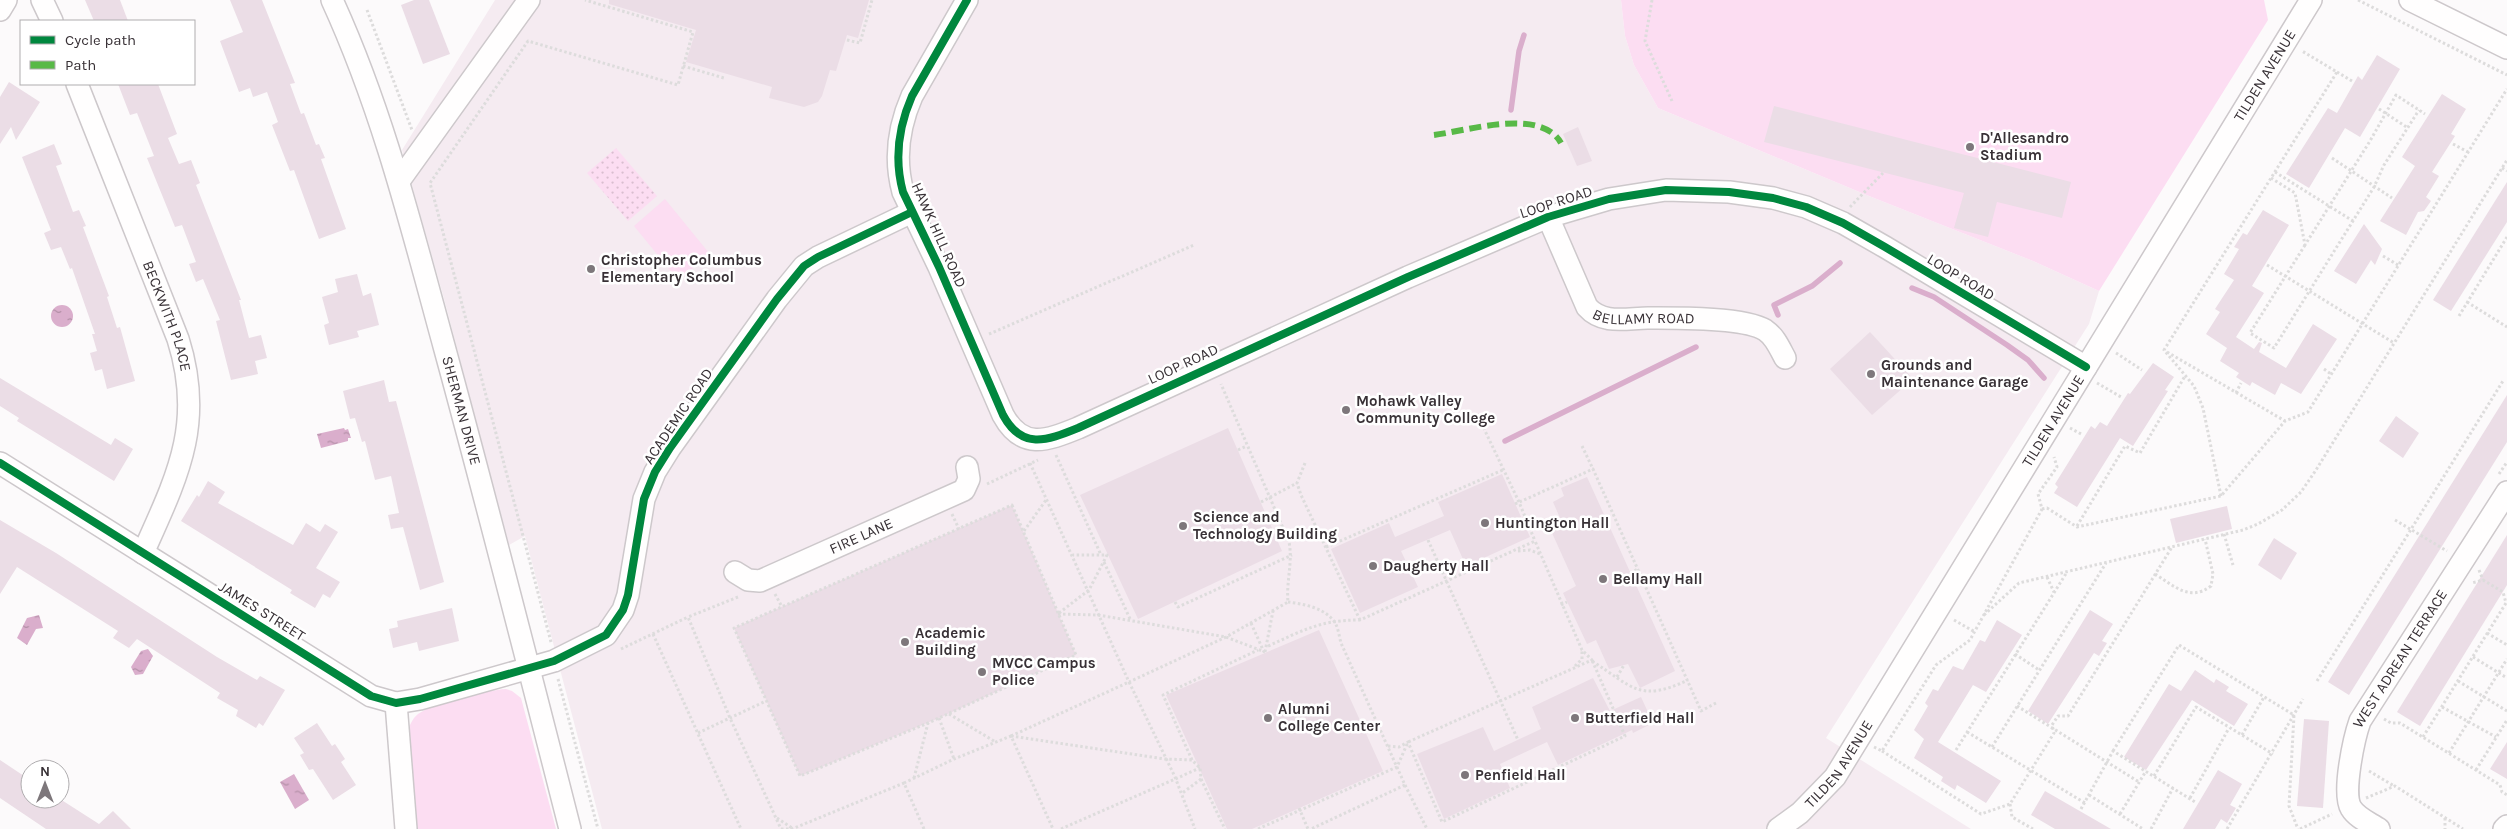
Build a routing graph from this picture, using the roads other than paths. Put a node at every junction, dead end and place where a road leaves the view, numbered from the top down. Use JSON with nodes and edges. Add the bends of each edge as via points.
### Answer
{"nodes":[{"id":1,"x":6,"y":0,"type":"edge"},
{"id":2,"x":42,"y":0,"type":"edge"},
{"id":3,"x":332,"y":0,"type":"edge"},
{"id":4,"x":528,"y":0,"type":"edge"},
{"id":5,"x":967,"y":0,"type":"edge"},
{"id":6,"x":2310,"y":0,"type":"edge"},
{"id":7,"x":2410,"y":0,"type":"edge"},
{"id":8,"x":0,"y":10,"type":"edge"},
{"id":9,"x":52,"y":20,"type":"edge"},
{"id":10,"x":2507,"y":48,"type":"edge"},
{"id":11,"x":77,"y":85,"type":"edge"},
{"id":12,"x":399,"y":181,"type":"junction"},
{"id":13,"x":912,"y":212,"type":"junction"},
{"id":14,"x":1548,"y":217,"type":"junction"},
{"id":15,"x":1785,"y":358,"type":"dead end"},
{"id":16,"x":2095,"y":375,"type":"junction"},
{"id":17,"x":1035,"y":440,"type":"joint"},
{"id":18,"x":0,"y":463,"type":"edge"},
{"id":19,"x":967,"y":467,"type":"dead end"},
{"id":20,"x":2507,"y":492,"type":"edge"},
{"id":21,"x":143,"y":553,"type":"junction"},
{"id":22,"x":735,"y":572,"type":"dead end"},
{"id":23,"x":528,"y":668,"type":"junction"},
{"id":24,"x":396,"y":703,"type":"junction"},
{"id":25,"x":2507,"y":826,"type":"edge"},
{"id":26,"x":406,"y":829,"type":"edge"},
{"id":27,"x":570,"y":829,"type":"edge"},
{"id":28,"x":1778,"y":829,"type":"edge"},
{"id":29,"x":2379,"y":829,"type":"edge"},
{"id":30,"x":2504,"y":829,"type":"edge"}],
"edges":[{"from":1,"to":8,"type":"street"},
{"from":2,"to":9,"type":"street"},
{"from":3,"to":12,"type":"street","name":"SHERMAN DRIVE","via":[[350,38]]},
{"from":4,"to":12,"type":"street"},
{"from":5,"to":13,"type":"street","name":"HAWK HILL ROAD","via":[[912,96],[900,129],[899,179]]},
{"from":6,"to":16,"type":"street","name":"TILDEN AVENUE"},
{"from":7,"to":10,"type":"street"},
{"from":11,"to":21,"type":"street","name":"BECKWITH PLACE","via":[[179,341],[187,380],[188,432],[175,481]]},
{"from":12,"to":23,"type":"street","name":"SHERMAN DRIVE"},
{"from":13,"to":17,"type":"street","name":"HAWK HILL ROAD","via":[[1005,419],[1016,433]]},
{"from":13,"to":23,"type":"street","name":"ACADEMIC ROAD","via":[[818,257],[794,277],[656,472],[640,513],[628,595],[614,626],[597,641],[554,661]]},
{"from":14,"to":15,"type":"street","name":"BELLAMY ROAD","via":[[1587,307],[1596,315],[1615,319],[1752,324],[1775,339]]},
{"from":14,"to":16,"type":"street","name":"LOOP ROAD","via":[[1609,199],[1666,190],[1729,192],[1773,198],[1806,207],[1868,238]]},
{"from":14,"to":17,"type":"street","name":"LOOP ROAD","via":[[1408,277],[1078,428],[1052,438]]},
{"from":16,"to":28,"type":"street","name":"TILDEN AVENUE","via":[[1834,777],[1800,813]]},
{"from":18,"to":21,"type":"street","name":"JAMES STREET"},
{"from":19,"to":22,"type":"street","name":"FIRE LANE","via":[[969,479],[964,490],[760,581],[748,580]]},
{"from":20,"to":29,"type":"street","name":"WEST ADREAN TERRACE","via":[[2360,721],[2353,748],[2349,801],[2355,813]]},
{"from":21,"to":24,"type":"street","name":"JAMES STREET","via":[[371,696]]},
{"from":23,"to":24,"type":"street","name":"JAMES STREET"},
{"from":23,"to":27,"type":"street","name":"SHERMAN DRIVE"},
{"from":24,"to":26,"type":"street"},
{"from":25,"to":30,"type":"street"}]}
